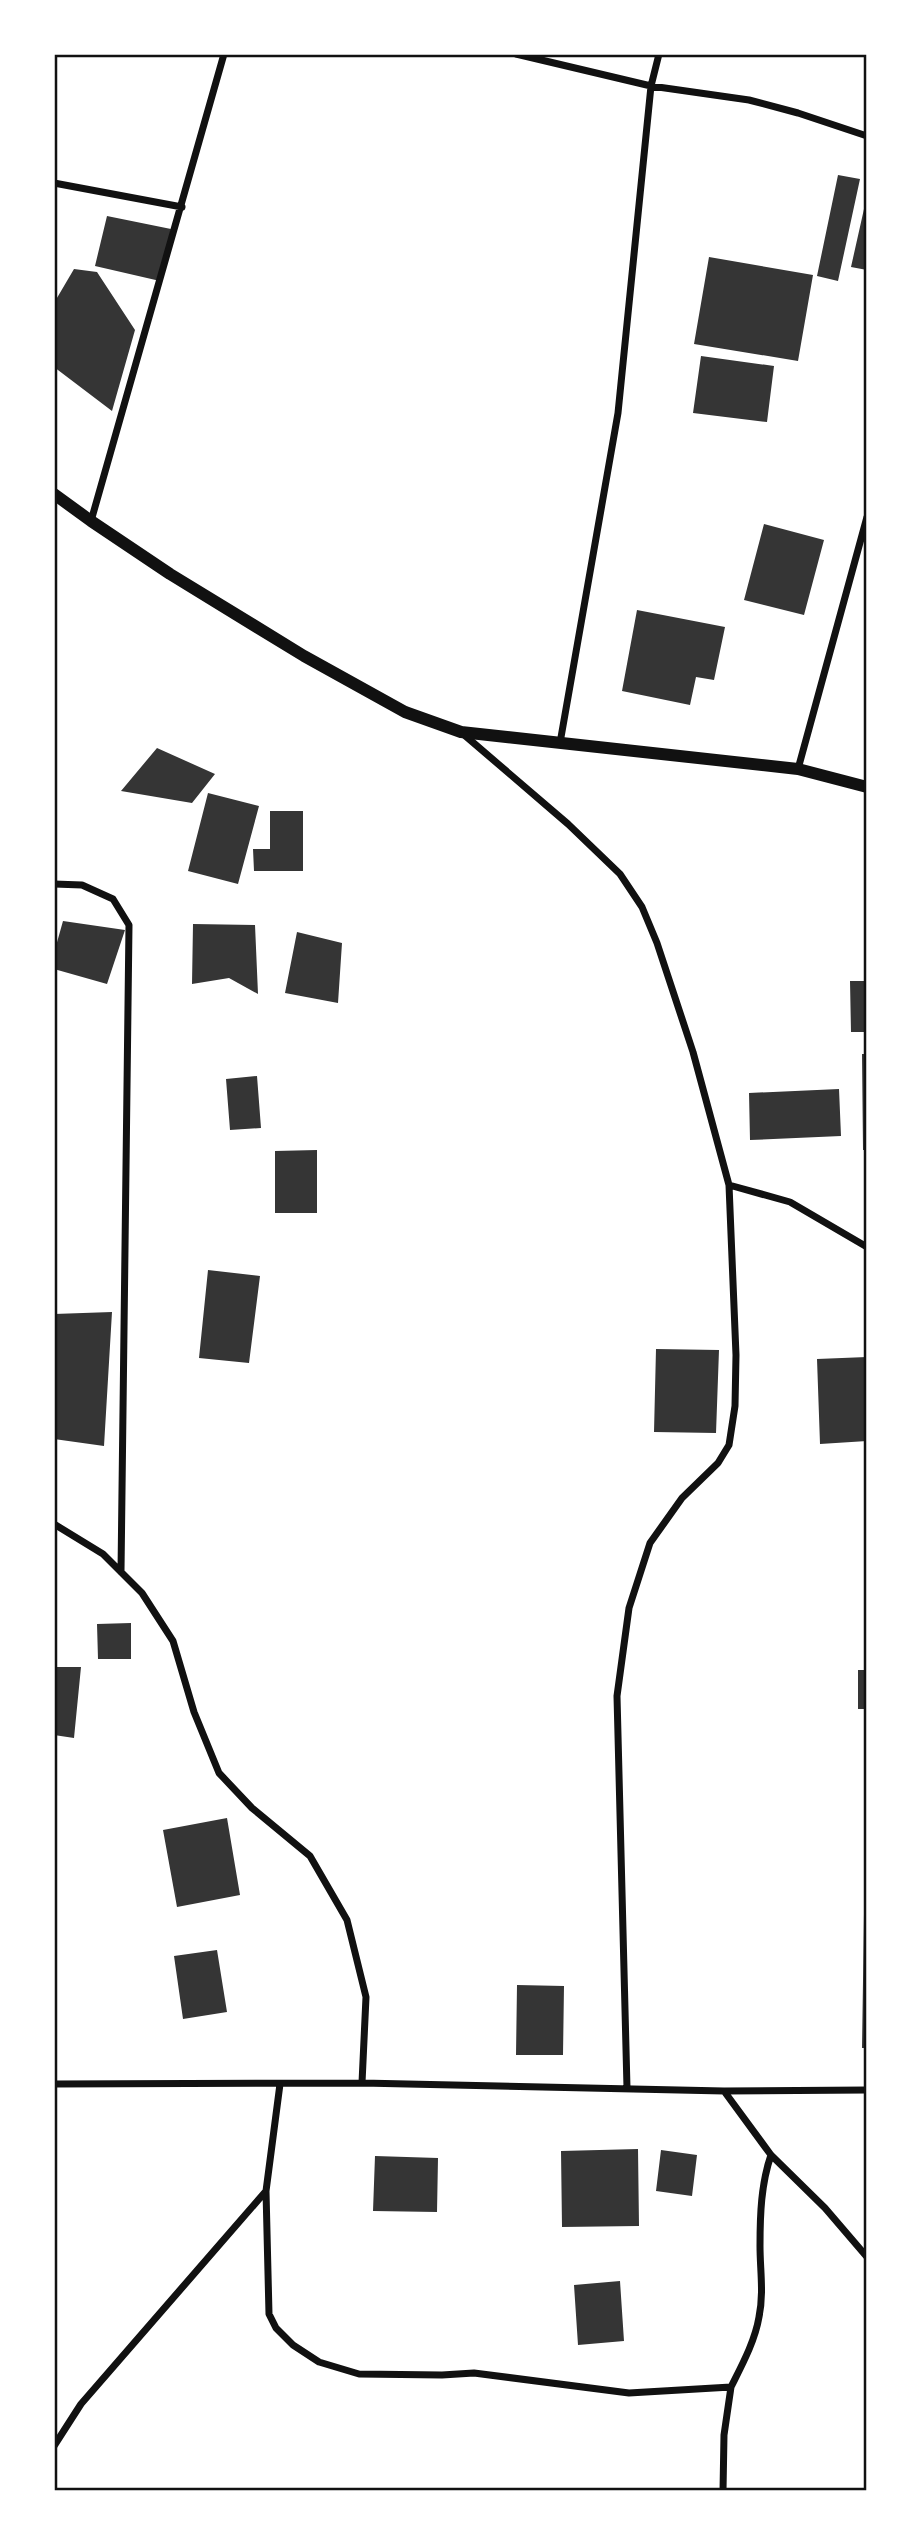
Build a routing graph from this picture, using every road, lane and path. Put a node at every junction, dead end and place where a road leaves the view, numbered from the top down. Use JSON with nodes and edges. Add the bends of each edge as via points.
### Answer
{"nodes":[{"id":1,"x":224,"y":54,"type":"edge"},
{"id":2,"x":516,"y":54,"type":"edge"},
{"id":3,"x":659,"y":54,"type":"edge"},
{"id":4,"x":651,"y":86,"type":"junction"},
{"id":5,"x":867,"y":136,"type":"edge"},
{"id":6,"x":54,"y":183,"type":"edge"},
{"id":7,"x":182,"y":207,"type":"junction"},
{"id":8,"x":54,"y":494,"type":"edge"},
{"id":9,"x":867,"y":517,"type":"edge"},
{"id":10,"x":91,"y":522,"type":"junction"},
{"id":11,"x":461,"y":732,"type":"junction"},
{"id":12,"x":559,"y":744,"type":"junction"},
{"id":13,"x":798,"y":769,"type":"junction"},
{"id":14,"x":867,"y":787,"type":"edge"},
{"id":15,"x":54,"y":884,"type":"edge"},
{"id":16,"x":729,"y":1185,"type":"junction"},
{"id":17,"x":867,"y":1247,"type":"edge"},
{"id":18,"x":54,"y":1524,"type":"edge"},
{"id":19,"x":121,"y":1572,"type":"junction"},
{"id":20,"x":362,"y":2083,"type":"junction"},
{"id":21,"x":54,"y":2084,"type":"edge"},
{"id":22,"x":280,"y":2084,"type":"junction"},
{"id":23,"x":627,"y":2088,"type":"junction"},
{"id":24,"x":867,"y":2090,"type":"edge"},
{"id":25,"x":724,"y":2091,"type":"junction"},
{"id":26,"x":771,"y":2155,"type":"junction"},
{"id":27,"x":266,"y":2191,"type":"junction"},
{"id":28,"x":867,"y":2257,"type":"edge"},
{"id":29,"x":731,"y":2387,"type":"junction"},
{"id":30,"x":54,"y":2446,"type":"edge"},
{"id":31,"x":723,"y":2491,"type":"edge"}],
"edges":[{"from":1,"to":7,"type":"street"},
{"from":2,"to":4,"type":"street"},
{"from":3,"to":4,"type":"street"},
{"from":4,"to":5,"type":"street","via":[[749,100]]},
{"from":4,"to":12,"type":"street","via":[[618,413]]},
{"from":6,"to":7,"type":"street"},
{"from":7,"to":10,"type":"street"},
{"from":8,"to":10,"type":"street"},
{"from":9,"to":13,"type":"street"},
{"from":10,"to":11,"type":"street","via":[[304,656],[405,712]]},
{"from":11,"to":12,"type":"street"},
{"from":11,"to":16,"type":"street","via":[[620,874],[642,907],[693,1052]]},
{"from":12,"to":13,"type":"street"},
{"from":13,"to":14,"type":"street"},
{"from":15,"to":19,"type":"street","via":[[82,885],[113,899],[129,925]]},
{"from":16,"to":17,"type":"street","via":[[790,1202]]},
{"from":16,"to":23,"type":"street","via":[[736,1355],[729,1446],[718,1464],[682,1498],[650,1543],[629,1608],[617,1696]]},
{"from":18,"to":19,"type":"street","via":[[103,1554]]},
{"from":19,"to":20,"type":"street","via":[[142,1593],[173,1641],[194,1712],[219,1773],[252,1808],[310,1856],[347,1920],[366,1997]]},
{"from":20,"to":22,"type":"street"},
{"from":20,"to":23,"type":"street"},
{"from":21,"to":22,"type":"street"},
{"from":22,"to":27,"type":"street"},
{"from":23,"to":25,"type":"street"},
{"from":24,"to":25,"type":"street"},
{"from":25,"to":26,"type":"street"},
{"from":26,"to":28,"type":"street"},
{"from":26,"to":29,"type":"street","via":[[763,2177],[759,2317]]},
{"from":27,"to":29,"type":"street","via":[[269,2314],[293,2345],[319,2362],[359,2374],[474,2373],[629,2393]]},
{"from":27,"to":30,"type":"street","via":[[81,2404]]},
{"from":29,"to":31,"type":"street"}]}
